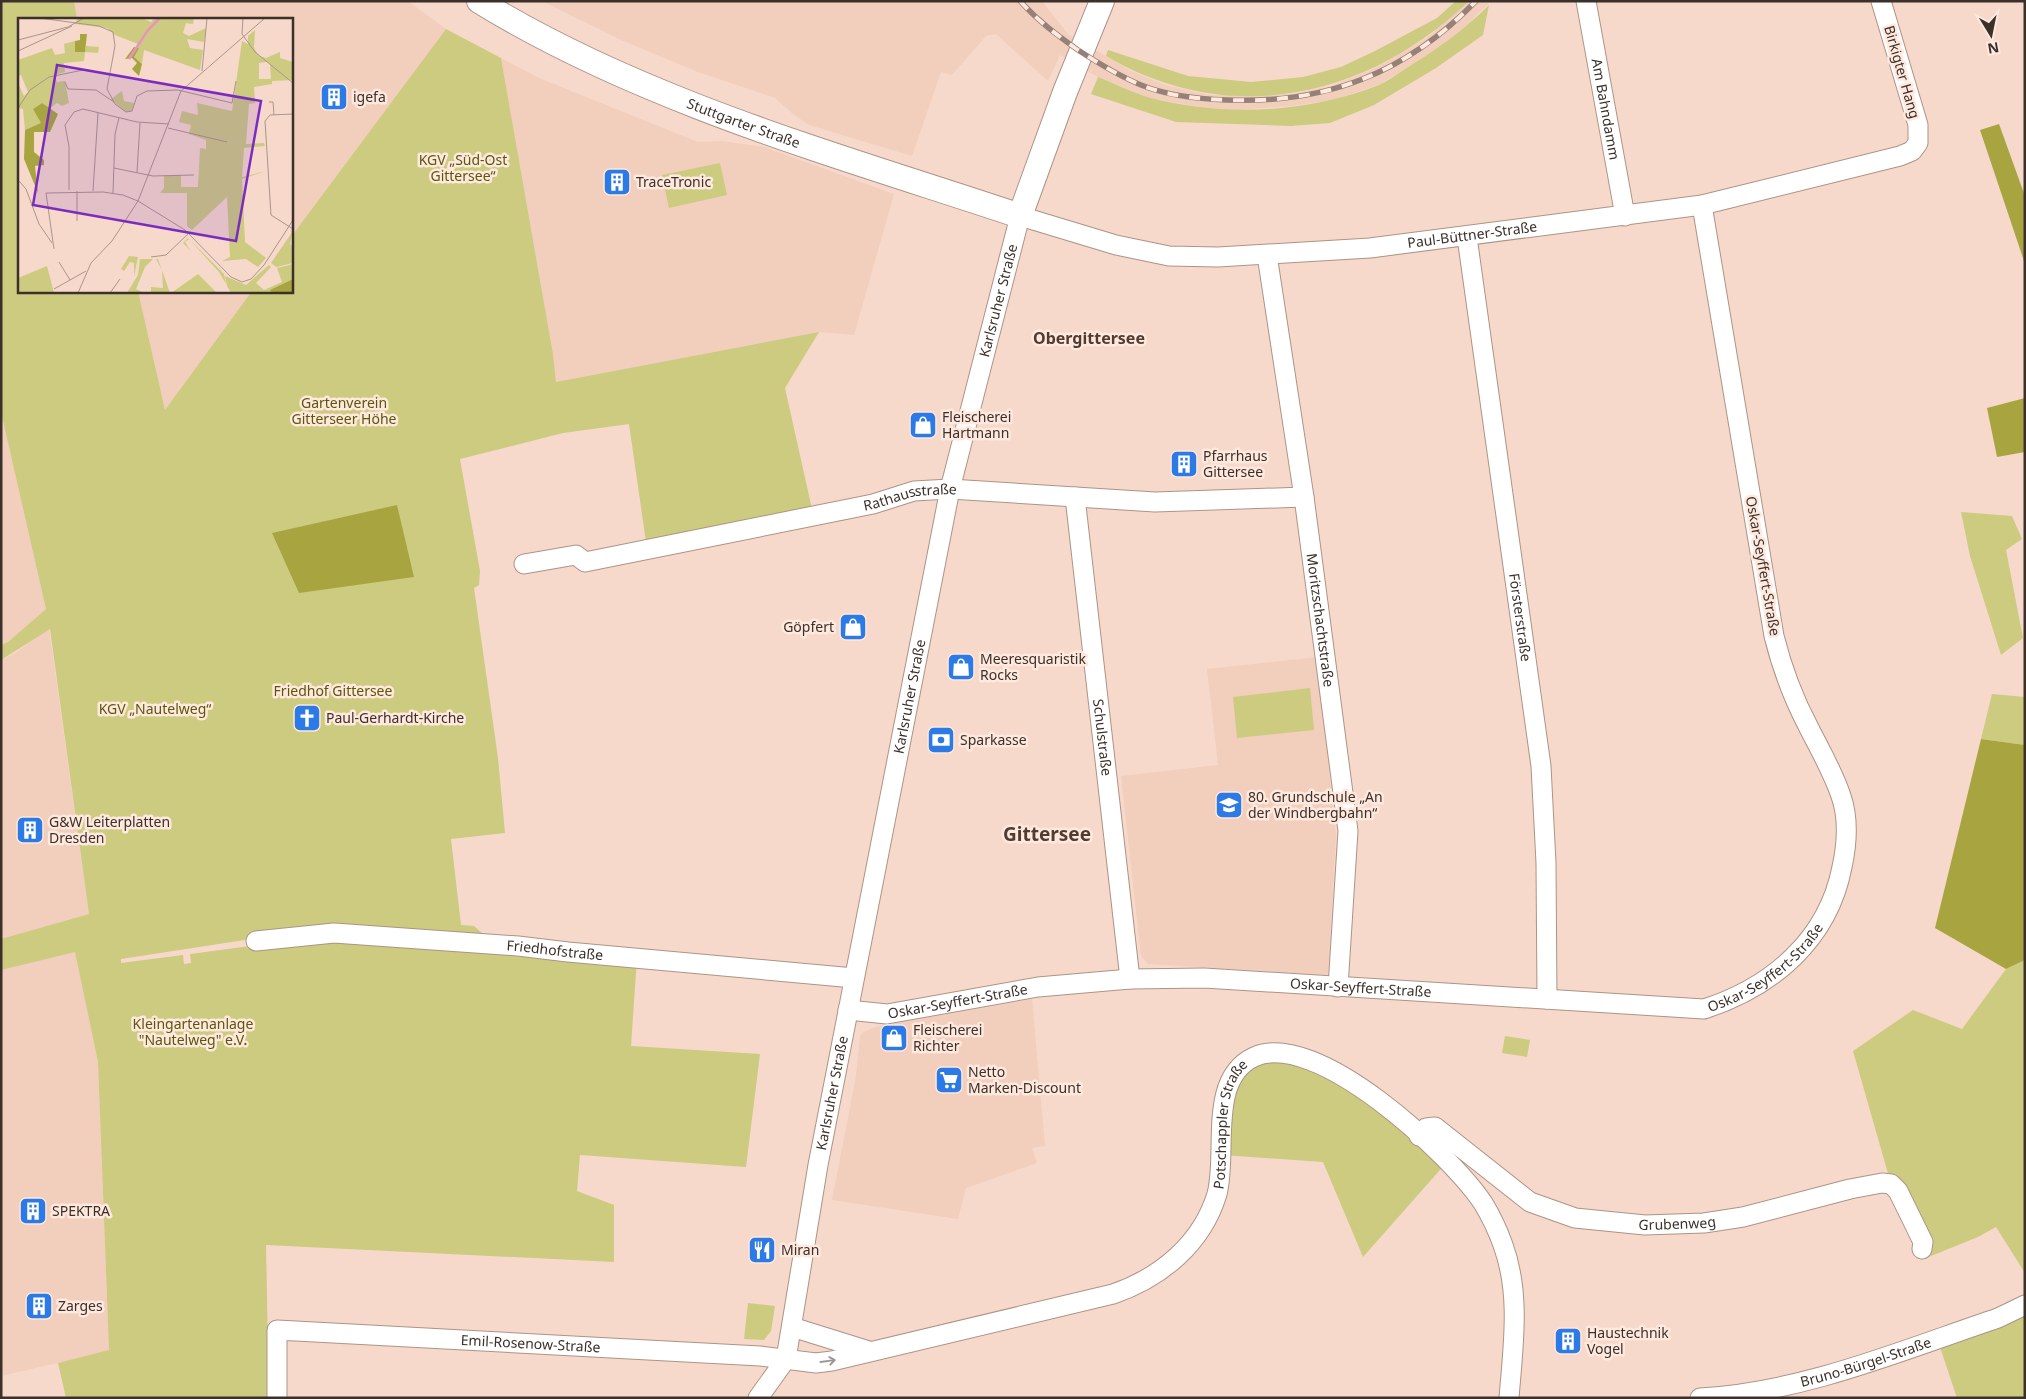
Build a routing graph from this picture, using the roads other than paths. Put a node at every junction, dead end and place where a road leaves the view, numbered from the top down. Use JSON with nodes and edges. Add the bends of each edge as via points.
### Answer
{"nodes":[{"id":1,"x":479,"y":1,"type":"edge"},
{"id":2,"x":1102,"y":1,"type":"edge"},
{"id":3,"x":1586,"y":1,"type":"edge"},
{"id":4,"x":1881,"y":1,"type":"edge"},
{"id":5,"x":1918,"y":144,"type":"joint"},
{"id":6,"x":1702,"y":205,"type":"junction"},
{"id":7,"x":1020,"y":216,"type":"junction"},
{"id":8,"x":1625,"y":216,"type":"junction"},
{"id":9,"x":1467,"y":237,"type":"junction"},
{"id":10,"x":1267,"y":255,"type":"junction"},
{"id":11,"x":950,"y":489,"type":"junction"},
{"id":12,"x":1075,"y":497,"type":"junction"},
{"id":13,"x":1304,"y":497,"type":"junction"},
{"id":14,"x":524,"y":564,"type":"dead end"},
{"id":15,"x":256,"y":941,"type":"dead end"},
{"id":16,"x":854,"y":978,"type":"junction"},
{"id":17,"x":1130,"y":979,"type":"junction"},
{"id":18,"x":1338,"y":987,"type":"junction"},
{"id":19,"x":1547,"y":999,"type":"junction"},
{"id":20,"x":848,"y":1010,"type":"junction"},
{"id":21,"x":1419,"y":1136,"type":"junction"},
{"id":22,"x":1922,"y":1249,"type":"dead end"},
{"id":23,"x":2025,"y":1305,"type":"edge"},
{"id":24,"x":792,"y":1327,"type":"junction"},
{"id":25,"x":869,"y":1351,"type":"junction"},
{"id":26,"x":786,"y":1359,"type":"junction"},
{"id":27,"x":277,"y":1398,"type":"edge"},
{"id":28,"x":758,"y":1398,"type":"edge"},
{"id":29,"x":1509,"y":1398,"type":"edge"},
{"id":30,"x":1700,"y":1398,"type":"edge"}],
"edges":[{"from":1,"to":7,"type":"main road","name":"Stuttgarter Straße","via":[[599,65],[689,103]]},
{"from":2,"to":7,"type":"main road","name":"Karlsruher Straße"},
{"from":3,"to":8,"type":"street","name":"Am Bahndamm"},
{"from":4,"to":5,"type":"street","name":"Birkigter Hang","via":[[1918,126]]},
{"from":5,"to":6,"type":"street","name":"Paul-Büttner-Straße","via":[[1900,156]]},
{"from":6,"to":8,"type":"street","name":"Paul-Büttner-Straße"},
{"from":6,"to":19,"type":"street","name":"Oskar-Seyffert-Straße","via":[[1774,636],[1794,696],[1842,797],[1845,854],[1835,894],[1808,944],[1771,977],[1737,995],[1704,1009]]},
{"from":7,"to":10,"type":"street","name":"Paul-Büttner-Straße","via":[[1116,245],[1169,256]]},
{"from":7,"to":11,"type":"street","name":"Karlsruher Straße"},
{"from":8,"to":9,"type":"street","name":"Paul-Büttner-Straße"},
{"from":9,"to":10,"type":"street","name":"Paul-Büttner-Straße"},
{"from":9,"to":19,"type":"street","name":"Försterstraße","via":[[1541,766],[1546,863]]},
{"from":10,"to":13,"type":"street","name":"Moritzschachtstraße"},
{"from":11,"to":12,"type":"street","name":"Rathausstraße"},
{"from":11,"to":14,"type":"street","name":"Rathausstraße","via":[[914,491],[873,504],[586,562],[576,555]]},
{"from":11,"to":16,"type":"street","name":"Karlsruher Straße"},
{"from":12,"to":13,"type":"street","name":"Rathausstraße","via":[[1155,502]]},
{"from":12,"to":17,"type":"street","name":"Schulstraße"},
{"from":13,"to":18,"type":"street","name":"Moritzschachtstraße","via":[[1348,831]]},
{"from":15,"to":16,"type":"street","name":"Friedhofstraße","via":[[334,933],[518,946]]},
{"from":16,"to":20,"type":"street","name":"Karlsruher Straße"},
{"from":17,"to":18,"type":"street","name":"Oskar-Seyffert-Straße","via":[[1204,978]]},
{"from":17,"to":20,"type":"street","name":"Oskar-Seyffert-Straße","via":[[1038,987],[887,1014]]},
{"from":18,"to":19,"type":"street","name":"Oskar-Seyffert-Straße"},
{"from":20,"to":24,"type":"street","name":"Karlsruher Straße","via":[[818,1165]]},
{"from":21,"to":22,"type":"street","name":"Grubenweg","via":[[1426,1128],[1435,1127],[1530,1202],[1575,1218],[1610,1222],[1673,1224],[1743,1217],[1886,1183],[1898,1192],[1923,1242]]},
{"from":21,"to":25,"type":"street","name":"Potschappler Straße","via":[[1379,1098],[1334,1072],[1284,1053],[1264,1053],[1253,1057],[1235,1071],[1224,1097],[1221,1174],[1210,1212],[1194,1237],[1168,1266],[1151,1278],[1113,1294]]},
{"from":21,"to":29,"type":"street","name":"Potschappler Straße","via":[[1466,1182],[1482,1203],[1504,1247],[1515,1307]]},
{"from":23,"to":30,"type":"street","name":"Bruno-Bürgel-Straße","via":[[1998,1318],[1814,1379],[1752,1394]]},
{"from":24,"to":25,"type":"street"},
{"from":24,"to":26,"type":"street","name":"Karlsruher Straße"},
{"from":26,"to":25,"type":"street","name":"Potschappler Straße","one_way":true,"via":[[823,1362]]},
{"from":26,"to":27,"type":"street","name":"Emil-Rosenow-Straße","via":[[277,1330]]},
{"from":26,"to":28,"type":"street","name":"Karlsruher Straße"}]}
